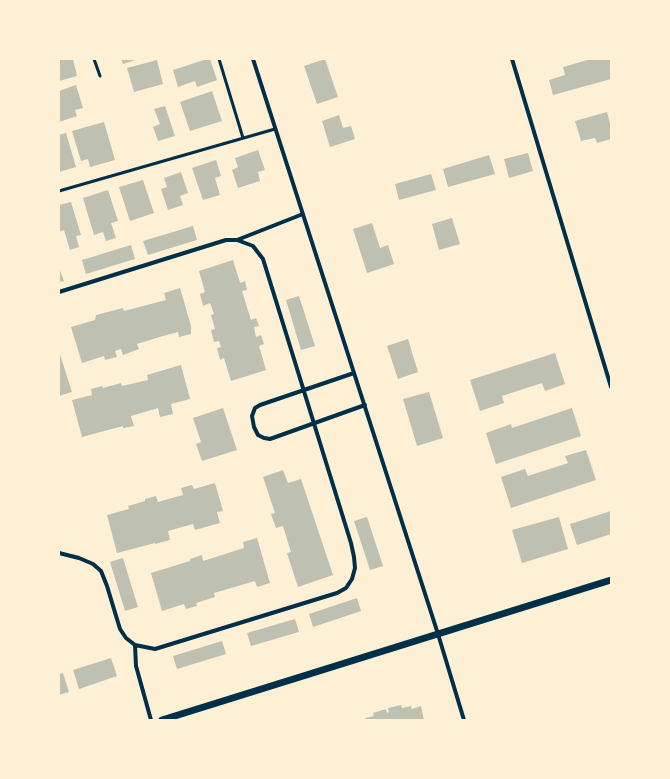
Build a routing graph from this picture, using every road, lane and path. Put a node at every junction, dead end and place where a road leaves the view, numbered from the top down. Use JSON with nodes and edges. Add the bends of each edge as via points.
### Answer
{"nodes":[{"id":1,"x":94,"y":59,"type":"edge"},
{"id":2,"x":219,"y":59,"type":"edge"},
{"id":3,"x":253,"y":59,"type":"edge"},
{"id":4,"x":512,"y":59,"type":"edge"},
{"id":5,"x":100,"y":76,"type":"dead end"},
{"id":6,"x":275,"y":129,"type":"junction"},
{"id":7,"x":244,"y":138,"type":"junction"},
{"id":8,"x":59,"y":191,"type":"edge"},
{"id":9,"x":303,"y":214,"type":"junction"},
{"id":10,"x":237,"y":240,"type":"junction"},
{"id":11,"x":59,"y":292,"type":"edge"},
{"id":12,"x":354,"y":373,"type":"junction"},
{"id":13,"x":611,"y":386,"type":"edge"},
{"id":14,"x":304,"y":390,"type":"junction"},
{"id":15,"x":365,"y":406,"type":"junction"},
{"id":16,"x":314,"y":424,"type":"junction"},
{"id":17,"x":59,"y":553,"type":"edge"},
{"id":18,"x":611,"y":580,"type":"edge"},
{"id":19,"x":438,"y":634,"type":"junction"},
{"id":20,"x":135,"y":645,"type":"junction"},
{"id":21,"x":151,"y":720,"type":"edge"},
{"id":22,"x":162,"y":720,"type":"edge"},
{"id":23,"x":464,"y":720,"type":"edge"}],
"edges":[{"from":1,"to":5,"type":"lane"},
{"from":2,"to":7,"type":"lane"},
{"from":3,"to":6,"type":"street"},
{"from":4,"to":13,"type":"street"},
{"from":6,"to":7,"type":"lane"},
{"from":6,"to":9,"type":"street"},
{"from":7,"to":8,"type":"lane"},
{"from":9,"to":10,"type":"street"},
{"from":9,"to":12,"type":"street"},
{"from":10,"to":11,"type":"street","via":[[226,240]]},
{"from":10,"to":14,"type":"street","via":[[253,246],[263,259]]},
{"from":12,"to":14,"type":"street"},
{"from":12,"to":15,"type":"street"},
{"from":14,"to":16,"type":"street"},
{"from":14,"to":16,"type":"street","via":[[260,404],[252,416],[254,428],[258,435],[270,439]]},
{"from":15,"to":16,"type":"street"},
{"from":15,"to":19,"type":"street"},
{"from":16,"to":20,"type":"street","via":[[354,556],[355,568],[346,588],[337,594],[170,645],[155,649]]},
{"from":17,"to":20,"type":"street","via":[[79,558],[101,571],[120,628],[126,638]]},
{"from":18,"to":19,"type":"street"},
{"from":19,"to":22,"type":"street"},
{"from":19,"to":23,"type":"street"},
{"from":20,"to":21,"type":"street","via":[[136,666]]}]}
